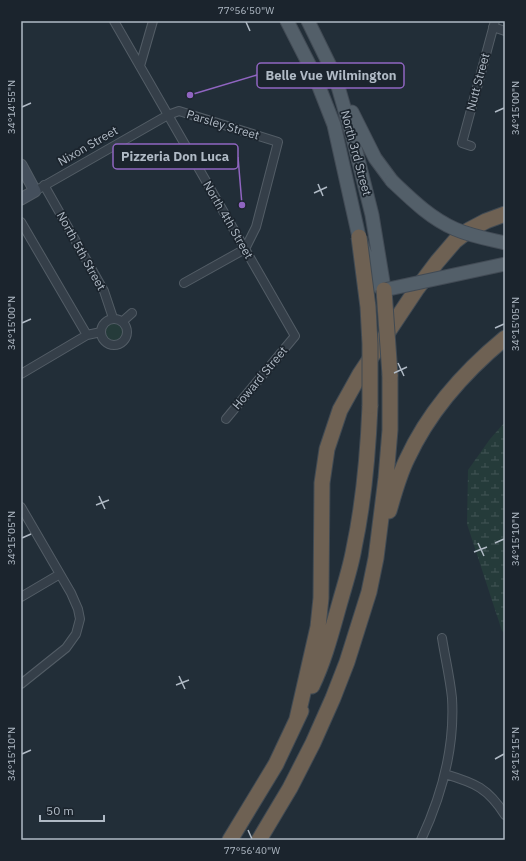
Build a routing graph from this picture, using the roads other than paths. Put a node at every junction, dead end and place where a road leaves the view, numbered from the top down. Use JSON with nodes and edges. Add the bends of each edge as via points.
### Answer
{"nodes":[{"id":1,"x":114,"y":21,"type":"edge"},
{"id":2,"x":153,"y":21,"type":"edge"},
{"id":3,"x":287,"y":21,"type":"edge"},
{"id":4,"x":308,"y":21,"type":"edge"},
{"id":5,"x":494,"y":24,"type":"edge"},
{"id":6,"x":505,"y":31,"type":"edge"},
{"id":7,"x":140,"y":66,"type":"junction"},
{"id":8,"x":335,"y":76,"type":"junction"},
{"id":9,"x":168,"y":115,"type":"junction"},
{"id":10,"x":471,"y":146,"type":"dead end"},
{"id":11,"x":21,"y":165,"type":"edge"},
{"id":12,"x":40,"y":188,"type":"junction"},
{"id":13,"x":21,"y":199,"type":"edge"},
{"id":14,"x":505,"y":214,"type":"edge"},
{"id":15,"x":21,"y":222,"type":"edge"},
{"id":16,"x":359,"y":237,"type":"junction"},
{"id":17,"x":505,"y":243,"type":"edge"},
{"id":18,"x":245,"y":249,"type":"junction"},
{"id":19,"x":505,"y":264,"type":"edge"},
{"id":20,"x":184,"y":283,"type":"dead end"},
{"id":21,"x":384,"y":290,"type":"junction"},
{"id":22,"x":132,"y":313,"type":"dead end"},
{"id":23,"x":113,"y":318,"type":"junction"},
{"id":24,"x":123,"y":321,"type":"junction"},
{"id":25,"x":101,"y":332,"type":"junction"},
{"id":26,"x":87,"y":336,"type":"junction"},
{"id":27,"x":295,"y":336,"type":"joint"},
{"id":28,"x":505,"y":338,"type":"edge"},
{"id":29,"x":21,"y":374,"type":"edge"},
{"id":30,"x":226,"y":419,"type":"dead end"},
{"id":31,"x":21,"y":507,"type":"edge"},
{"id":32,"x":376,"y":558,"type":"junction"},
{"id":33,"x":60,"y":574,"type":"junction"},
{"id":34,"x":21,"y":597,"type":"edge"},
{"id":35,"x":442,"y":638,"type":"dead end"},
{"id":36,"x":21,"y":684,"type":"edge"},
{"id":37,"x":297,"y":719,"type":"junction"},
{"id":38,"x":445,"y":774,"type":"junction"},
{"id":39,"x":505,"y":815,"type":"edge"},
{"id":40,"x":230,"y":840,"type":"edge"},
{"id":41,"x":259,"y":840,"type":"edge"},
{"id":42,"x":421,"y":840,"type":"edge"}],
"edges":[{"from":1,"to":7,"type":"street","name":"North 4th Street"},
{"from":2,"to":7,"type":"street"},
{"from":3,"to":16,"type":"main road","name":"North 3rd Street","via":[[314,74],[334,126]]},
{"from":4,"to":8,"type":"main road","name":"North 3rd Street"},
{"from":5,"to":6,"type":"street"},
{"from":5,"to":10,"type":"street","name":"Nutt Street","via":[[462,143]]},
{"from":7,"to":9,"type":"street","name":"North 4th Street"},
{"from":8,"to":17,"type":"main road","bridge":true,"via":[[376,158],[392,181],[409,198],[430,215],[455,229]]},
{"from":8,"to":21,"type":"main road","name":"North 3rd Street","via":[[372,215]]},
{"from":9,"to":12,"type":"street","name":"Nixon Street"},
{"from":9,"to":18,"type":"street","name":"North 4th Street"},
{"from":9,"to":18,"type":"street","name":"Parsley Street","via":[[179,111],[278,142],[256,227]]},
{"from":11,"to":12,"type":"street"},
{"from":12,"to":13,"type":"street","name":"Nixon Street"},
{"from":12,"to":23,"type":"street","name":"North 5th Street","via":[[104,291]]},
{"from":14,"to":37,"type":"highway","via":[[469,230],[455,241],[437,262],[360,374],[340,410],[327,449],[322,483],[321,598],[318,627]]},
{"from":15,"to":26,"type":"street"},
{"from":16,"to":21,"type":"main road","name":"North 3rd Street","bridge":true,"via":[[376,283]]},
{"from":16,"to":37,"type":"highway","bridge":true,"via":[[370,344],[370,406],[365,481],[354,549],[334,624],[319,672]]},
{"from":18,"to":20,"type":"street"},
{"from":18,"to":27,"type":"street","name":"North 4th Street"},
{"from":19,"to":21,"type":"main road","bridge":true},
{"from":21,"to":32,"type":"highway","bridge":true,"via":[[390,375],[390,430]]},
{"from":22,"to":24,"type":"street"},
{"from":23,"to":24,"type":"street"},
{"from":23,"to":25,"type":"street","via":[[104,323]]},
{"from":24,"to":25,"type":"street","via":[[128,333],[120,344],[107,344]]},
{"from":25,"to":26,"type":"street"},
{"from":26,"to":29,"type":"street"},
{"from":27,"to":30,"type":"street","name":"Howard Street"},
{"from":28,"to":32,"type":"highway","via":[[481,358],[452,390],[416,440],[392,500]]},
{"from":31,"to":33,"type":"street"},
{"from":32,"to":41,"type":"highway","via":[[369,592],[333,698],[290,788]]},
{"from":33,"to":34,"type":"street"},
{"from":33,"to":36,"type":"street","via":[[78,609],[80,619],[76,634],[66,648]]},
{"from":35,"to":38,"type":"street","via":[[452,697]]},
{"from":37,"to":40,"type":"highway","via":[[276,764]]},
{"from":38,"to":39,"type":"street","via":[[472,782],[481,788]]},
{"from":38,"to":42,"type":"street","via":[[432,816]]}]}
